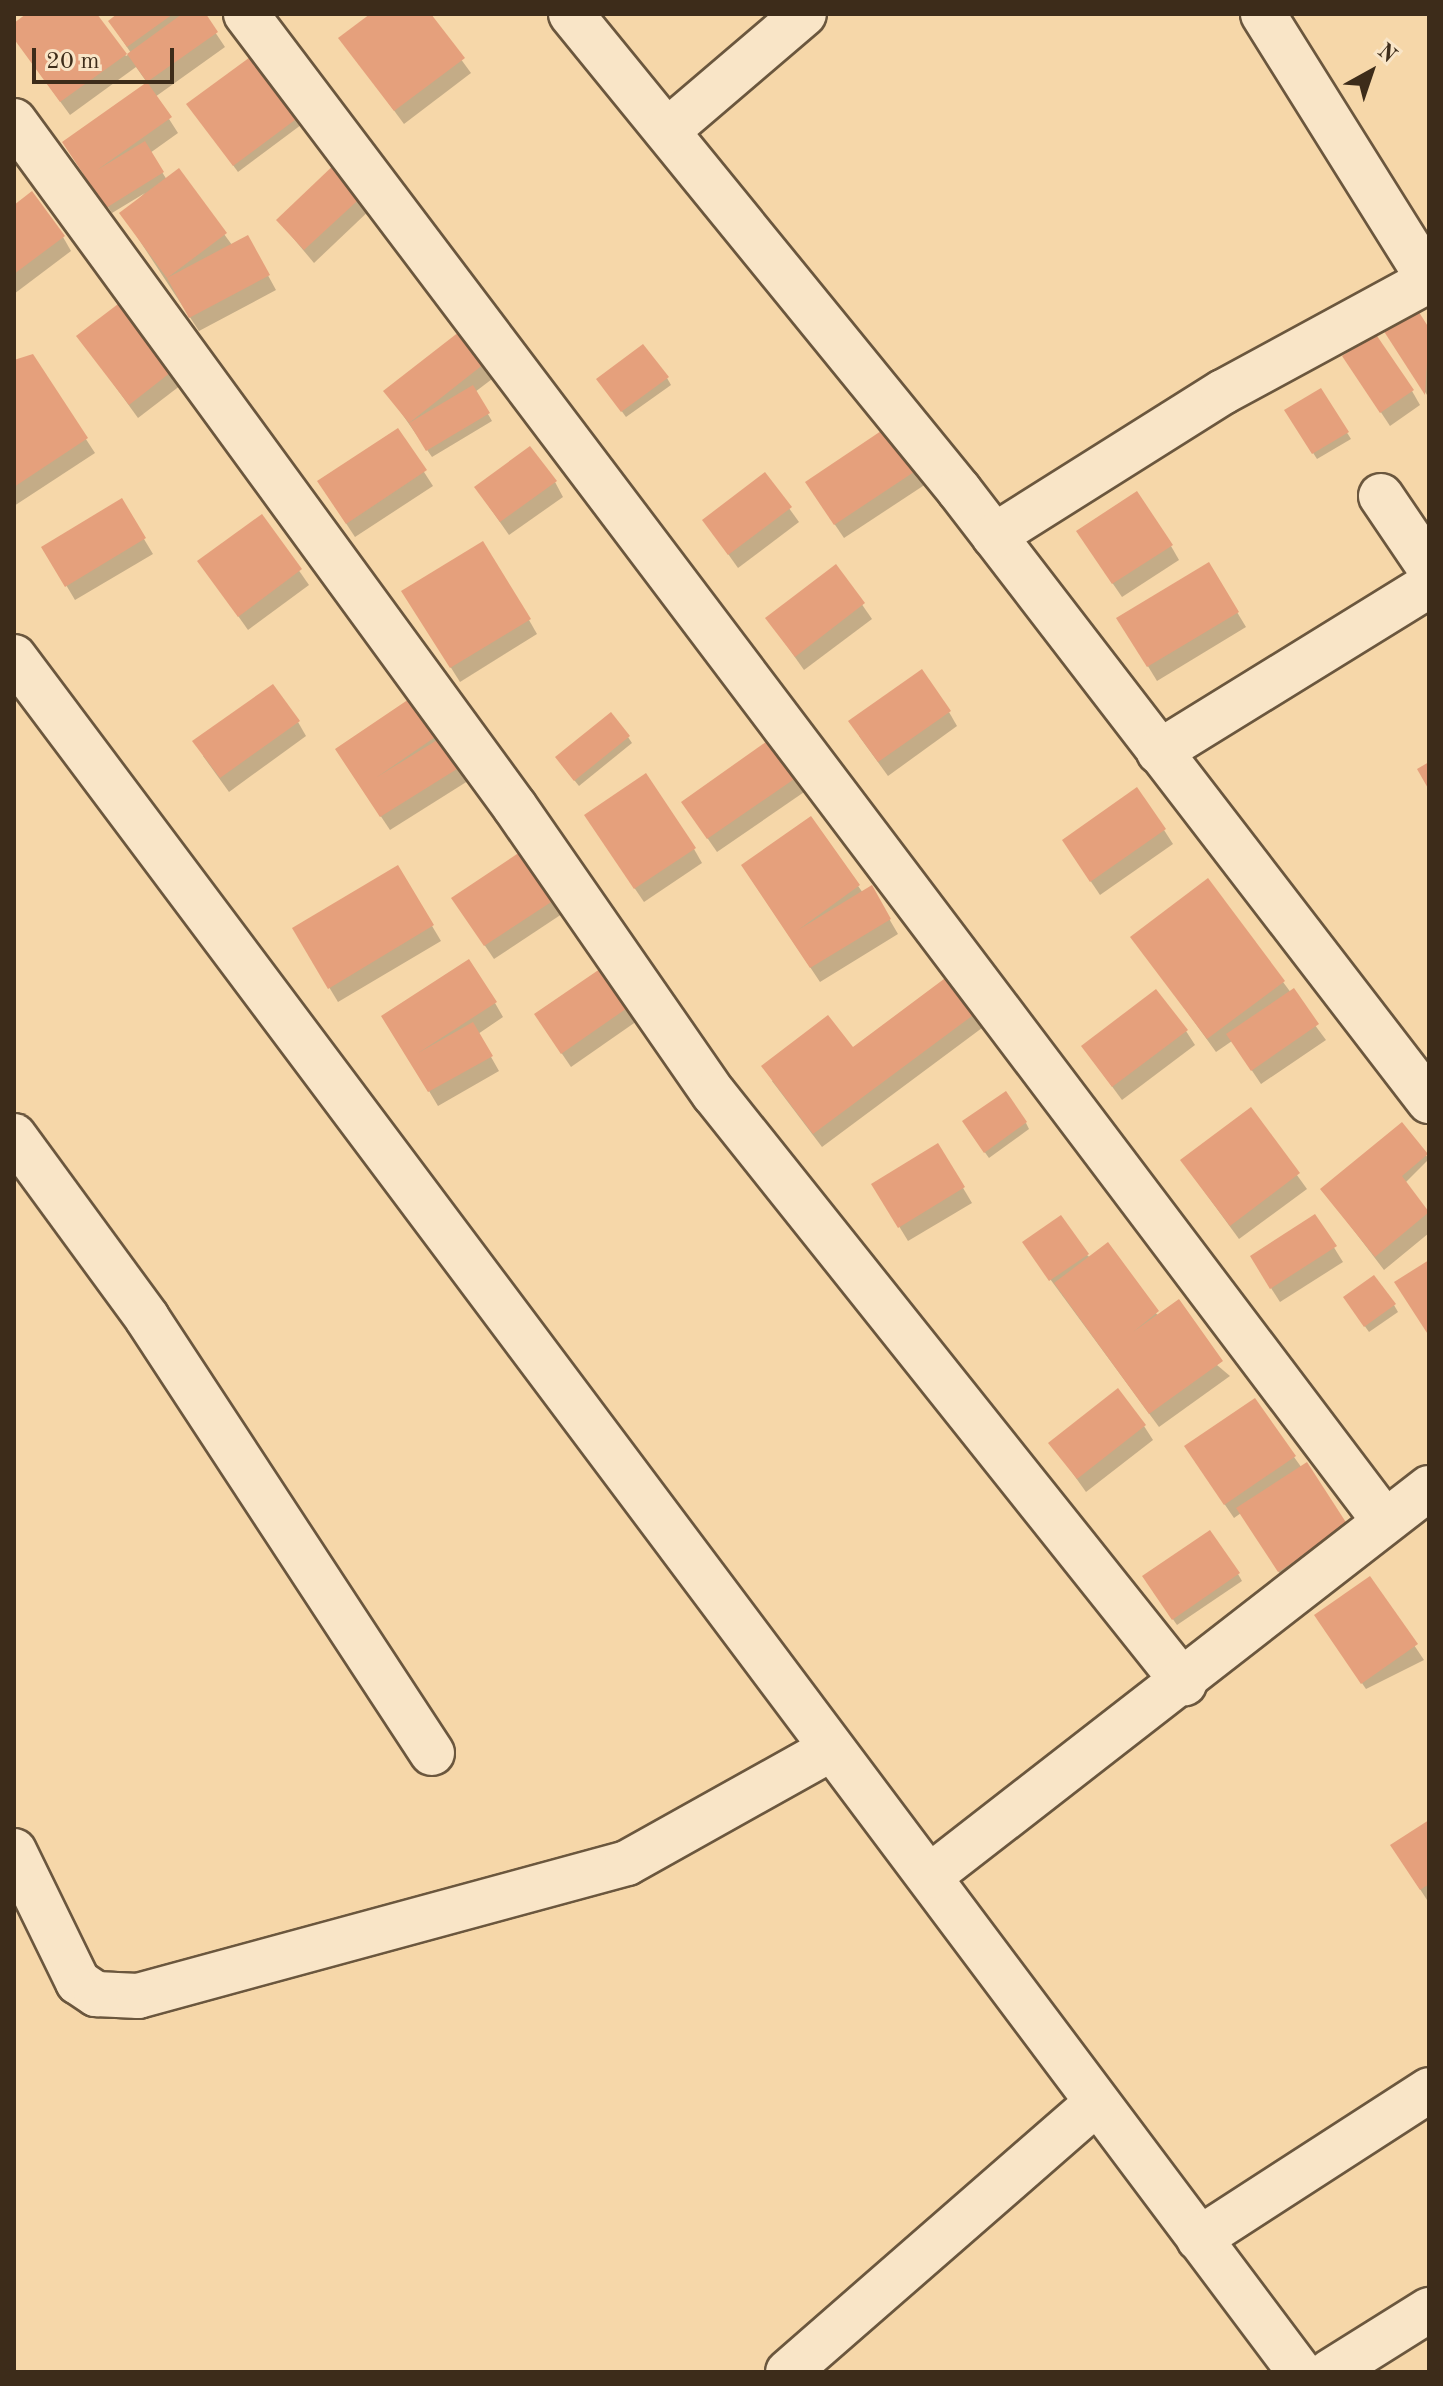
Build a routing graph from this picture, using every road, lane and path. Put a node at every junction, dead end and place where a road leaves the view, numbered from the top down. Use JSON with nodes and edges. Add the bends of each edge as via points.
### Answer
{"nodes":[{"id":1,"x":246,"y":14,"type":"edge"},
{"id":2,"x":571,"y":14,"type":"edge"},
{"id":3,"x":804,"y":14,"type":"edge"},
{"id":4,"x":1263,"y":14,"type":"edge"},
{"id":5,"x":14,"y":121,"type":"edge"},
{"id":6,"x":667,"y":131,"type":"junction"},
{"id":7,"x":1429,"y":280,"type":"edge"},
{"id":8,"x":1381,"y":496,"type":"dead end"},
{"id":9,"x":994,"y":536,"type":"junction"},
{"id":10,"x":1429,"y":567,"type":"edge"},
{"id":11,"x":1429,"y":585,"type":"edge"},
{"id":12,"x":14,"y":657,"type":"edge"},
{"id":13,"x":1159,"y":752,"type":"junction"},
{"id":14,"x":1429,"y":1101,"type":"edge"},
{"id":15,"x":14,"y":1136,"type":"edge"},
{"id":16,"x":1429,"y":1488,"type":"edge"},
{"id":17,"x":1383,"y":1519,"type":"junction"},
{"id":18,"x":1184,"y":1683,"type":"junction"},
{"id":19,"x":831,"y":1749,"type":"junction"},
{"id":20,"x":432,"y":1753,"type":"dead end"},
{"id":21,"x":14,"y":1851,"type":"edge"},
{"id":22,"x":930,"y":1876,"type":"junction"},
{"id":23,"x":1429,"y":2090,"type":"edge"},
{"id":24,"x":1095,"y":2104,"type":"junction"},
{"id":25,"x":1199,"y":2239,"type":"junction"},
{"id":26,"x":1429,"y":2310,"type":"edge"},
{"id":27,"x":788,"y":2372,"type":"edge"},
{"id":28,"x":1300,"y":2372,"type":"edge"},
{"id":29,"x":1330,"y":2372,"type":"edge"}],
"edges":[{"from":1,"to":17,"type":"street"},
{"from":2,"to":6,"type":"street"},
{"from":3,"to":6,"type":"street"},
{"from":4,"to":7,"type":"street"},
{"from":5,"to":18,"type":"street","via":[[515,807],[714,1094]]},
{"from":6,"to":9,"type":"street"},
{"from":7,"to":9,"type":"street","via":[[1223,392]]},
{"from":8,"to":10,"type":"street"},
{"from":9,"to":13,"type":"street"},
{"from":11,"to":13,"type":"street"},
{"from":12,"to":19,"type":"street"},
{"from":13,"to":14,"type":"street"},
{"from":15,"to":20,"type":"street","via":[[147,1318]]},
{"from":16,"to":17,"type":"street"},
{"from":17,"to":18,"type":"street"},
{"from":18,"to":22,"type":"street"},
{"from":19,"to":21,"type":"street","via":[[627,1863],[138,1996],[96,1994],[78,1982]]},
{"from":19,"to":22,"type":"street"},
{"from":22,"to":24,"type":"street"},
{"from":23,"to":25,"type":"street"},
{"from":24,"to":25,"type":"street"},
{"from":24,"to":27,"type":"street"},
{"from":25,"to":28,"type":"street"},
{"from":26,"to":29,"type":"street"}]}
